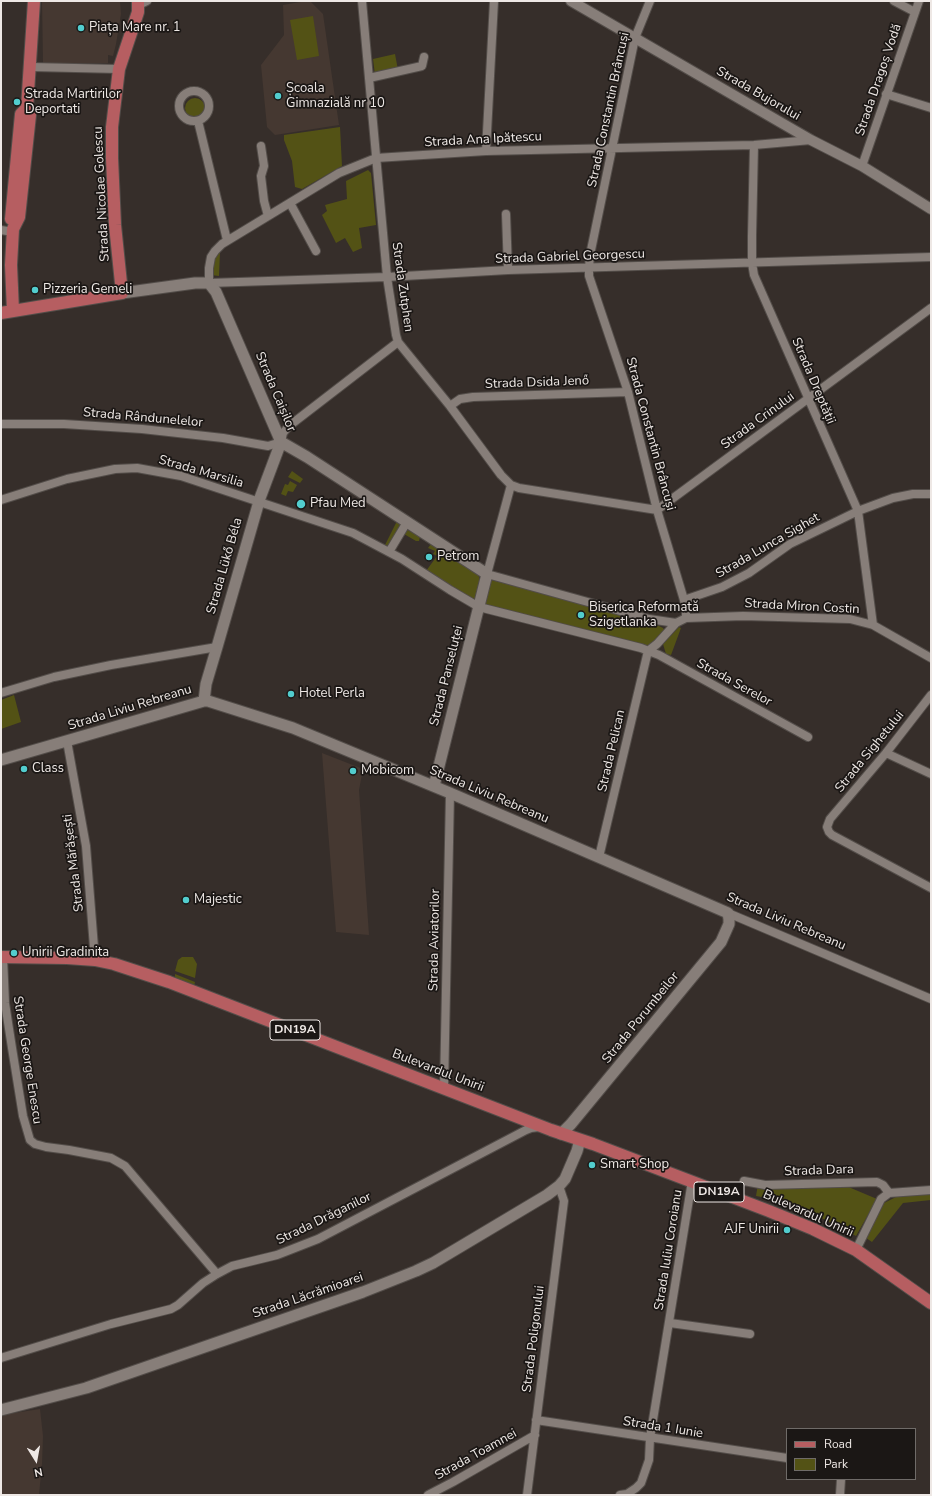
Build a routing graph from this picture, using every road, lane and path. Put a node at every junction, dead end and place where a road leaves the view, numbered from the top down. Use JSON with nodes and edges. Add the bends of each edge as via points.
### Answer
{"nodes":[{"id":1,"x":34,"y":1,"type":"edge"},
{"id":2,"x":362,"y":1,"type":"edge"},
{"id":3,"x":494,"y":1,"type":"edge"},
{"id":4,"x":571,"y":1,"type":"edge"},
{"id":5,"x":650,"y":1,"type":"edge"},
{"id":6,"x":894,"y":1,"type":"edge"},
{"id":7,"x":919,"y":1,"type":"edge"},
{"id":8,"x":142,"y":2,"type":"edge"},
{"id":9,"x":915,"y":12,"type":"junction"},
{"id":10,"x":635,"y":38,"type":"junction"},
{"id":11,"x":424,"y":57,"type":"dead end"},
{"id":12,"x":31,"y":67,"type":"junction"},
{"id":13,"x":119,"y":69,"type":"junction"},
{"id":14,"x":369,"y":78,"type":"junction"},
{"id":15,"x":886,"y":94,"type":"junction"},
{"id":16,"x":931,"y":108,"type":"edge"},
{"id":17,"x":198,"y":121,"type":"dead end"},
{"id":18,"x":811,"y":140,"type":"junction"},
{"id":19,"x":754,"y":145,"type":"junction"},
{"id":20,"x":261,"y":146,"type":"dead end"},
{"id":21,"x":613,"y":148,"type":"junction"},
{"id":22,"x":486,"y":151,"type":"junction"},
{"id":23,"x":376,"y":158,"type":"junction"},
{"id":24,"x":862,"y":166,"type":"junction"},
{"id":25,"x":290,"y":202,"type":"junction"},
{"id":26,"x":931,"y":209,"type":"edge"},
{"id":27,"x":506,"y":214,"type":"dead end"},
{"id":28,"x":268,"y":216,"type":"junction"},
{"id":29,"x":1,"y":230,"type":"edge"},
{"id":30,"x":13,"y":231,"type":"junction"},
{"id":31,"x":227,"y":240,"type":"junction"},
{"id":32,"x":316,"y":251,"type":"dead end"},
{"id":33,"x":931,"y":257,"type":"edge"},
{"id":34,"x":752,"y":263,"type":"junction"},
{"id":35,"x":589,"y":268,"type":"junction"},
{"id":36,"x":508,"y":270,"type":"junction"},
{"id":37,"x":387,"y":277,"type":"junction"},
{"id":38,"x":209,"y":283,"type":"junction"},
{"id":39,"x":122,"y":293,"type":"junction"},
{"id":40,"x":931,"y":308,"type":"edge"},
{"id":41,"x":7,"y":312,"type":"edge"},
{"id":42,"x":398,"y":342,"type":"junction"},
{"id":43,"x":628,"y":392,"type":"junction"},
{"id":44,"x":808,"y":400,"type":"junction"},
{"id":45,"x":450,"y":406,"type":"junction"},
{"id":46,"x":1,"y":424,"type":"edge"},
{"id":47,"x":281,"y":442,"type":"junction"},
{"id":48,"x":511,"y":485,"type":"junction"},
{"id":49,"x":931,"y":494,"type":"edge"},
{"id":50,"x":1,"y":500,"type":"edge"},
{"id":51,"x":259,"y":502,"type":"junction"},
{"id":52,"x":657,"y":510,"type":"junction"},
{"id":53,"x":858,"y":511,"type":"junction"},
{"id":54,"x":407,"y":522,"type":"junction"},
{"id":55,"x":389,"y":552,"type":"junction"},
{"id":56,"x":487,"y":574,"type":"junction"},
{"id":57,"x":684,"y":600,"type":"junction"},
{"id":58,"x":479,"y":607,"type":"junction"},
{"id":59,"x":686,"y":618,"type":"junction"},
{"id":60,"x":676,"y":623,"type":"junction"},
{"id":61,"x":873,"y":625,"type":"junction"},
{"id":62,"x":216,"y":647,"type":"junction"},
{"id":63,"x":648,"y":651,"type":"junction"},
{"id":64,"x":931,"y":658,"type":"edge"},
{"id":65,"x":1,"y":693,"type":"edge"},
{"id":66,"x":931,"y":695,"type":"edge"},
{"id":67,"x":204,"y":701,"type":"junction"},
{"id":68,"x":808,"y":737,"type":"dead end"},
{"id":69,"x":67,"y":741,"type":"junction"},
{"id":70,"x":886,"y":753,"type":"junction"},
{"id":71,"x":1,"y":760,"type":"edge"},
{"id":72,"x":931,"y":774,"type":"edge"},
{"id":73,"x":434,"y":786,"type":"junction"},
{"id":74,"x":450,"y":793,"type":"junction"},
{"id":75,"x":599,"y":857,"type":"junction"},
{"id":76,"x":931,"y":888,"type":"edge"},
{"id":77,"x":728,"y":913,"type":"junction"},
{"id":78,"x":2,"y":957,"type":"edge"},
{"id":79,"x":95,"y":960,"type":"junction"},
{"id":80,"x":931,"y":999,"type":"edge"},
{"id":81,"x":444,"y":1088,"type":"junction"},
{"id":82,"x":542,"y":1126,"type":"junction"},
{"id":83,"x":561,"y":1134,"type":"junction"},
{"id":84,"x":580,"y":1140,"type":"junction"},
{"id":85,"x":692,"y":1181,"type":"junction"},
{"id":86,"x":744,"y":1181,"type":"dead end"},
{"id":87,"x":559,"y":1186,"type":"junction"},
{"id":88,"x":931,"y":1190,"type":"edge"},
{"id":89,"x":889,"y":1193,"type":"junction"},
{"id":90,"x":856,"y":1250,"type":"junction"},
{"id":91,"x":217,"y":1274,"type":"junction"},
{"id":92,"x":931,"y":1303,"type":"edge"},
{"id":93,"x":670,"y":1323,"type":"junction"},
{"id":94,"x":750,"y":1334,"type":"dead end"},
{"id":95,"x":1,"y":1358,"type":"edge"},
{"id":96,"x":1,"y":1410,"type":"edge"},
{"id":97,"x":536,"y":1420,"type":"junction"},
{"id":98,"x":535,"y":1435,"type":"junction"},
{"id":99,"x":650,"y":1438,"type":"junction"},
{"id":100,"x":786,"y":1458,"type":"edge"},
{"id":101,"x":841,"y":1480,"type":"edge"},
{"id":102,"x":428,"y":1495,"type":"edge"},
{"id":103,"x":527,"y":1495,"type":"edge"},
{"id":104,"x":620,"y":1495,"type":"edge"},
{"id":105,"x":840,"y":1495,"type":"edge"}],
"edges":[{"from":1,"to":12,"type":"main road"},
{"from":2,"to":14,"type":"street","name":"Strada Zutphen"},
{"from":3,"to":22,"type":"street"},
{"from":4,"to":10,"type":"street","name":"Strada Bujorului"},
{"from":5,"to":10,"type":"street","name":"Strada Constantin Brâncuși"},
{"from":6,"to":9,"type":"street"},
{"from":7,"to":9,"type":"street","name":"Strada Dragoș Vodă"},
{"from":8,"to":13,"type":"main road","name":"Strada Nicolae Golescu"},
{"from":9,"to":15,"type":"street","name":"Strada Dragoș Vodă"},
{"from":10,"to":18,"type":"street","name":"Strada Bujorului"},
{"from":10,"to":21,"type":"street","name":"Strada Constantin Brâncuși"},
{"from":11,"to":14,"type":"street","via":[[422,66]]},
{"from":12,"to":13,"type":"street"},
{"from":12,"to":30,"type":"main road","via":[[28,108],[21,114],[10,218]]},
{"from":13,"to":39,"type":"main road","name":"Strada Nicolae Golescu","via":[[112,127],[112,158]]},
{"from":14,"to":23,"type":"street","name":"Strada Zutphen"},
{"from":15,"to":16,"type":"street"},
{"from":15,"to":24,"type":"street","name":"Strada Dragoș Vodă"},
{"from":17,"to":31,"type":"street"},
{"from":18,"to":19,"type":"street","name":"Strada Ana Ipătescu"},
{"from":18,"to":24,"type":"street","name":"Strada Bujorului"},
{"from":19,"to":21,"type":"street","name":"Strada Ana Ipătescu"},
{"from":19,"to":34,"type":"street","name":"Strada Dreptății"},
{"from":20,"to":28,"type":"street","via":[[264,166],[261,176]]},
{"from":21,"to":22,"type":"street","name":"Strada Ana Ipătescu"},
{"from":21,"to":35,"type":"street","name":"Strada Constantin Brâncuși"},
{"from":22,"to":23,"type":"street","name":"Strada Ana Ipătescu"},
{"from":23,"to":25,"type":"street","name":"Strada Ana Ipătescu","via":[[339,173]]},
{"from":23,"to":37,"type":"street","name":"Strada Zutphen"},
{"from":24,"to":26,"type":"street","name":"Strada Bujorului"},
{"from":25,"to":28,"type":"street","name":"Strada Ana Ipătescu"},
{"from":25,"to":32,"type":"street"},
{"from":27,"to":36,"type":"street"},
{"from":28,"to":31,"type":"street","name":"Strada Ana Ipătescu"},
{"from":29,"to":30,"type":"street"},
{"from":30,"to":41,"type":"main road"},
{"from":31,"to":38,"type":"street","name":"Strada Ana Ipătescu","via":[[218,247],[212,257]]},
{"from":33,"to":34,"type":"street","name":"Strada Gabriel Georgescu"},
{"from":34,"to":35,"type":"street","name":"Strada Gabriel Georgescu"},
{"from":34,"to":44,"type":"street","name":"Strada Dreptății","via":[[754,275]]},
{"from":35,"to":36,"type":"street","name":"Strada Gabriel Georgescu"},
{"from":35,"to":43,"type":"street","name":"Strada Constantin Brâncuși","via":[[589,276]]},
{"from":36,"to":37,"type":"street","name":"Strada Gabriel Georgescu"},
{"from":37,"to":38,"type":"street","name":"Strada Gabriel Georgescu"},
{"from":37,"to":42,"type":"street","name":"Strada Zutphen"},
{"from":38,"to":39,"type":"main road"},
{"from":38,"to":47,"type":"main road","name":"Strada Caișilor","via":[[219,299]]},
{"from":39,"to":41,"type":"main road"},
{"from":40,"to":44,"type":"street","name":"Strada Crinului"},
{"from":42,"to":45,"type":"street","name":"Strada Zutphen"},
{"from":42,"to":47,"type":"street","via":[[289,426]]},
{"from":43,"to":45,"type":"street","name":"Strada Dsida Jenő","via":[[473,397],[460,399]]},
{"from":43,"to":52,"type":"street","name":"Strada Constantin Brâncuși"},
{"from":44,"to":52,"type":"street","name":"Strada Crinului"},
{"from":44,"to":53,"type":"street","name":"Strada Dreptății"},
{"from":45,"to":48,"type":"street","name":"Strada Zutphen"},
{"from":46,"to":47,"type":"street","name":"Strada Rândunelelor","via":[[64,424],[142,429],[268,446]]},
{"from":47,"to":51,"type":"main road","name":"Strada Lükő Béla"},
{"from":47,"to":54,"type":"main road","name":"Strada Caișilor"},
{"from":48,"to":52,"type":"street"},
{"from":48,"to":56,"type":"street"},
{"from":49,"to":53,"type":"street","name":"Strada Lunca Sighet","via":[[893,498]]},
{"from":50,"to":51,"type":"street","name":"Strada Marsilia","via":[[67,479],[115,469],[137,468],[182,476]]},
{"from":51,"to":55,"type":"street","name":"Strada Marsilia","via":[[353,533]]},
{"from":51,"to":62,"type":"main road","name":"Strada Lükő Béla"},
{"from":52,"to":57,"type":"street","name":"Strada Constantin Brâncuși"},
{"from":53,"to":57,"type":"street","name":"Strada Lunca Sighet","via":[[790,544],[749,573],[722,587]]},
{"from":53,"to":61,"type":"street","name":"Strada Dreptății"},
{"from":54,"to":55,"type":"street"},
{"from":54,"to":56,"type":"main road","name":"Strada Caișilor"},
{"from":55,"to":58,"type":"street","name":"Strada Marsilia"},
{"from":56,"to":58,"type":"main road","name":"Strada Panseluței"},
{"from":56,"to":60,"type":"street","via":[[649,619]]},
{"from":57,"to":59,"type":"street","name":"Strada Constantin Brâncuși"},
{"from":58,"to":63,"type":"street","name":"Strada Serelor"},
{"from":58,"to":73,"type":"main road","name":"Strada Panseluței"},
{"from":59,"to":60,"type":"street"},
{"from":59,"to":61,"type":"street","name":"Strada Miron Costin","via":[[743,616],[850,619]]},
{"from":60,"to":63,"type":"street"},
{"from":61,"to":64,"type":"street","name":"Strada Miron Costin"},
{"from":62,"to":65,"type":"street","via":[[54,677]]},
{"from":62,"to":67,"type":"main road","name":"Strada Lükő Béla"},
{"from":63,"to":68,"type":"street","name":"Strada Serelor","via":[[660,655]]},
{"from":63,"to":75,"type":"street","name":"Strada Pelican"},
{"from":66,"to":70,"type":"street","name":"Strada Sighetului"},
{"from":67,"to":69,"type":"main road","name":"Strada Liviu Rebreanu"},
{"from":67,"to":73,"type":"main road","name":"Strada Liviu Rebreanu","via":[[293,728]]},
{"from":69,"to":71,"type":"main road","name":"Strada Liviu Rebreanu"},
{"from":69,"to":79,"type":"street","name":"Strada Mărășești","via":[[86,846]]},
{"from":70,"to":72,"type":"street"},
{"from":70,"to":76,"type":"street","name":"Strada Sighetului","via":[[830,819],[829,832]]},
{"from":73,"to":74,"type":"main road","name":"Strada Liviu Rebreanu"},
{"from":74,"to":75,"type":"main road","name":"Strada Liviu Rebreanu"},
{"from":74,"to":81,"type":"street","name":"Strada Aviatorilor"},
{"from":75,"to":77,"type":"main road","name":"Strada Liviu Rebreanu"},
{"from":77,"to":80,"type":"street","name":"Strada Liviu Rebreanu"},
{"from":77,"to":83,"type":"main road","name":"Strada Porumbeilor","via":[[729,924],[721,942]]},
{"from":78,"to":79,"type":"main road","name":"Bulevardul Unirii","number":"DN19A"},
{"from":78,"to":91,"type":"street","name":"Strada George Enescu","via":[[5,1003],[23,1116],[30,1140],[46,1147],[111,1158],[125,1166]]},
{"from":79,"to":81,"type":"main road","name":"Bulevardul Unirii","number":"DN19A","via":[[169,982]]},
{"from":81,"to":82,"type":"main road","name":"Bulevardul Unirii","number":"DN19A"},
{"from":82,"to":83,"type":"main road","name":"Bulevardul Unirii","number":"DN19A"},
{"from":82,"to":91,"type":"street","name":"Strada Drăganilor","via":[[526,1130],[318,1238],[277,1255],[232,1266]]},
{"from":83,"to":84,"type":"main road","name":"Bulevardul Unirii","number":"DN19A"},
{"from":84,"to":85,"type":"main road","name":"Bulevardul Unirii","number":"DN19A"},
{"from":84,"to":87,"type":"main road","name":"Strada Lăcrămioarei","via":[[565,1180]]},
{"from":85,"to":90,"type":"main road","name":"Bulevardul Unirii","number":"DN19A","via":[[801,1224]]},
{"from":85,"to":93,"type":"street","name":"Strada Iuliu Coroianu"},
{"from":86,"to":89,"type":"street","name":"Strada Dara","via":[[765,1185],[877,1182]]},
{"from":87,"to":96,"type":"main road","name":"Strada Lăcrămioarei","via":[[548,1195],[416,1271],[363,1292],[86,1388]]},
{"from":87,"to":97,"type":"street","name":"Strada Poligonului","via":[[564,1201]]},
{"from":88,"to":89,"type":"street"},
{"from":89,"to":90,"type":"street","via":[[881,1199]]},
{"from":90,"to":92,"type":"main road","number":"DN19A"},
{"from":91,"to":95,"type":"street","name":"Strada Drăganilor","via":[[171,1309],[111,1324]]},
{"from":93,"to":94,"type":"street","name":"Strada Iuliu Coroianu"},
{"from":93,"to":99,"type":"street","name":"Strada Iuliu Coroianu"},
{"from":97,"to":98,"type":"street","name":"Strada Poligonului"},
{"from":97,"to":99,"type":"street","name":"Strada 1 Iunie"},
{"from":98,"to":102,"type":"street","name":"Strada Toamnei"},
{"from":98,"to":103,"type":"street","name":"Strada Poligonului"},
{"from":99,"to":100,"type":"street","name":"Strada 1 Iunie"},
{"from":99,"to":104,"type":"street","name":"Strada Iuliu Coroianu","via":[[649,1460],[641,1483],[627,1494]]},
{"from":101,"to":105,"type":"street"}]}
